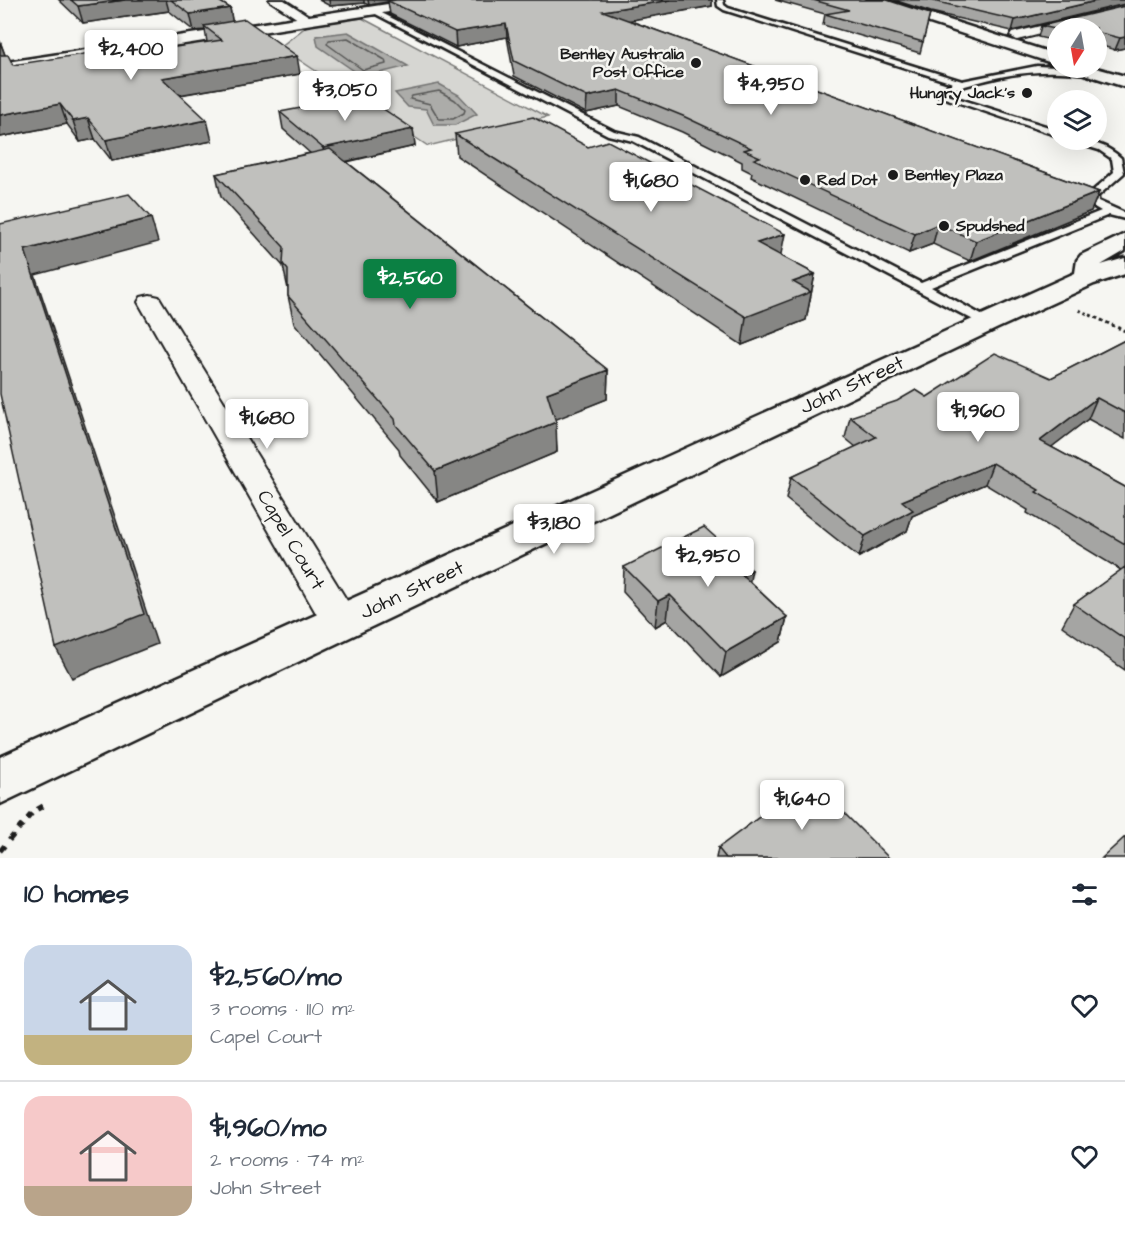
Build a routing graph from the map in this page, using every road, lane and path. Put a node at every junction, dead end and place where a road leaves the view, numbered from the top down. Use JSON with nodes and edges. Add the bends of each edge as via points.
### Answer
{"nodes":[{"id":1,"x":275,"y":0,"type":"edge"},
{"id":2,"x":440,"y":0,"type":"edge"},
{"id":3,"x":720,"y":0,"type":"edge"},
{"id":4,"x":874,"y":0,"type":"edge"},
{"id":5,"x":903,"y":0,"type":"edge"},
{"id":6,"x":1125,"y":9,"type":"edge"},
{"id":7,"x":372,"y":10,"type":"junction"},
{"id":8,"x":309,"y":20,"type":"junction"},
{"id":9,"x":1017,"y":36,"type":"junction"},
{"id":10,"x":1047,"y":46,"type":"edge"},
{"id":11,"x":1038,"y":53,"type":"junction"},
{"id":12,"x":1047,"y":56,"type":"edge"},
{"id":13,"x":0,"y":68,"type":"edge"},
{"id":14,"x":1047,"y":68,"type":"edge"},
{"id":15,"x":1107,"y":69,"type":"edge"},
{"id":16,"x":1125,"y":71,"type":"edge"},
{"id":17,"x":1009,"y":72,"type":"junction"},
{"id":18,"x":1107,"y":72,"type":"edge"},
{"id":19,"x":1125,"y":82,"type":"edge"},
{"id":20,"x":963,"y":84,"type":"junction"},
{"id":21,"x":1047,"y":129,"type":"edge"},
{"id":22,"x":1105,"y":150,"type":"edge"},
{"id":23,"x":1109,"y":211,"type":"junction"},
{"id":24,"x":1125,"y":216,"type":"edge"},
{"id":25,"x":1125,"y":241,"type":"edge"},
{"id":26,"x":1125,"y":266,"type":"edge"},
{"id":27,"x":1085,"y":278,"type":"junction"},
{"id":28,"x":921,"y":287,"type":"junction"},
{"id":29,"x":1048,"y":295,"type":"junction"},
{"id":30,"x":150,"y":302,"type":"dead end"},
{"id":31,"x":988,"y":322,"type":"junction"},
{"id":32,"x":1125,"y":331,"type":"edge"},
{"id":33,"x":341,"y":623,"type":"junction"},
{"id":34,"x":0,"y":781,"type":"edge"}],
"edges":[{"from":1,"to":8,"type":"street"},
{"from":2,"to":7,"type":"main road"},
{"from":3,"to":20,"type":"lane","via":[[726,9]]},
{"from":4,"to":11,"type":"main road"},
{"from":5,"to":9,"type":"main road"},
{"from":6,"to":9,"type":"street"},
{"from":7,"to":8,"type":"main road"},
{"from":7,"to":28,"type":"lane","via":[[611,134],[636,139]]},
{"from":8,"to":13,"type":"main road"},
{"from":9,"to":10,"type":"main road"},
{"from":11,"to":12,"type":"main road"},
{"from":11,"to":17,"type":"lane","via":[[1036,61]]},
{"from":14,"to":17,"type":"lane"},
{"from":15,"to":16,"type":"main road"},
{"from":17,"to":20,"type":"lane"},
{"from":18,"to":19,"type":"main road"},
{"from":20,"to":21,"type":"lane","via":[[937,94]]},
{"from":22,"to":23,"type":"lane","via":[[1116,158],[1119,173],[1093,195],[1094,202]]},
{"from":23,"to":24,"type":"lane"},
{"from":23,"to":28,"type":"lane"},
{"from":25,"to":27,"type":"main road","via":[[1090,260]]},
{"from":26,"to":27,"type":"main road","name":"John Street"},
{"from":27,"to":29,"type":"main road","name":"John Street"},
{"from":28,"to":31,"type":"lane"},
{"from":29,"to":31,"type":"main road","name":"John Street"},
{"from":29,"to":32,"type":"path"},
{"from":30,"to":33,"type":"street","name":"Capel Court"},
{"from":31,"to":33,"type":"main road","name":"John Street"},
{"from":33,"to":34,"type":"main road","name":"John Street"}]}
